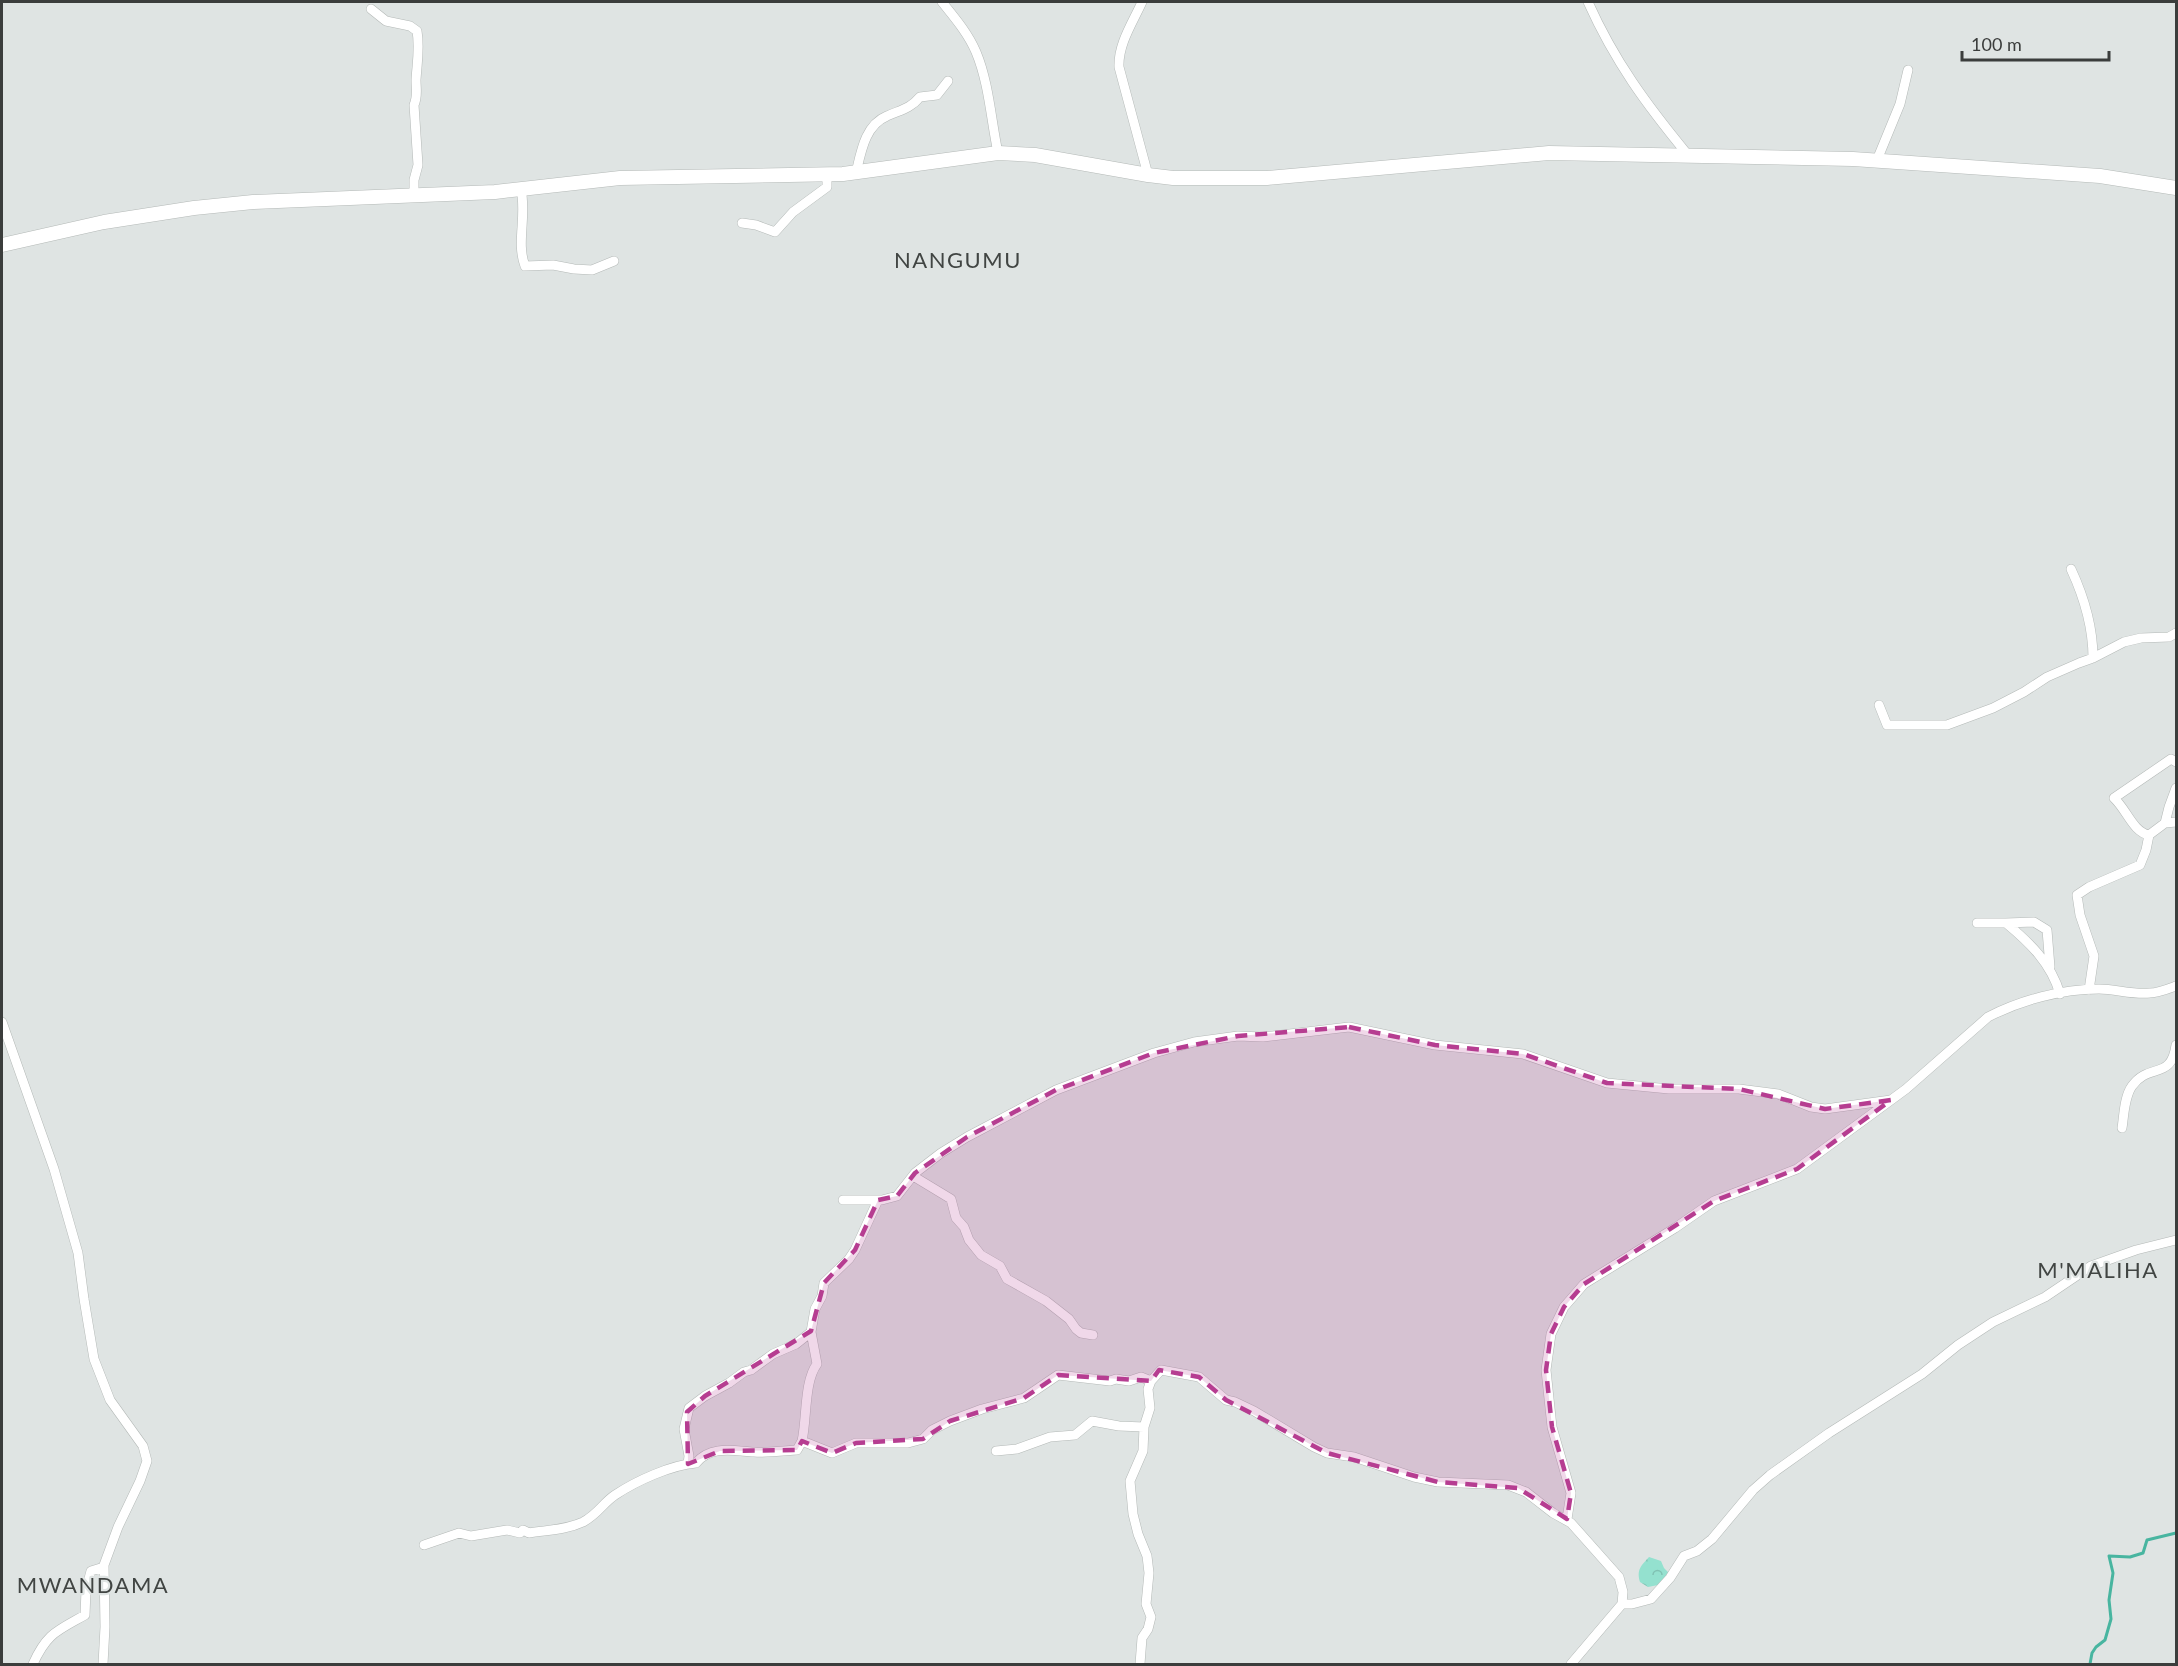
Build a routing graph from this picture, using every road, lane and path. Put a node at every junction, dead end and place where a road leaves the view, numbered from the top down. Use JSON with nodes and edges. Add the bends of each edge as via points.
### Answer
{"nodes":[{"id":1,"x":942,"y":2,"type":"edge"},
{"id":2,"x":1142,"y":2,"type":"edge"},
{"id":3,"x":1588,"y":2,"type":"edge"},
{"id":4,"x":371,"y":9,"type":"dead end"},
{"id":5,"x":1908,"y":70,"type":"dead end"},
{"id":6,"x":948,"y":81,"type":"dead end"},
{"id":7,"x":998,"y":153,"type":"junction"},
{"id":8,"x":1688,"y":155,"type":"junction"},
{"id":9,"x":1877,"y":160,"type":"junction"},
{"id":10,"x":856,"y":173,"type":"junction"},
{"id":11,"x":827,"y":174,"type":"junction"},
{"id":12,"x":1149,"y":175,"type":"junction"},
{"id":13,"x":2176,"y":188,"type":"edge"},
{"id":14,"x":521,"y":189,"type":"junction"},
{"id":15,"x":414,"y":195,"type":"junction"},
{"id":16,"x":742,"y":223,"type":"dead end"},
{"id":17,"x":2,"y":245,"type":"edge"},
{"id":18,"x":614,"y":261,"type":"dead end"},
{"id":19,"x":2071,"y":569,"type":"dead end"},
{"id":20,"x":2176,"y":633,"type":"edge"},
{"id":21,"x":2093,"y":658,"type":"junction"},
{"id":22,"x":1879,"y":705,"type":"dead end"},
{"id":23,"x":2176,"y":762,"type":"edge"},
{"id":24,"x":2176,"y":788,"type":"edge"},
{"id":25,"x":2176,"y":822,"type":"edge"},
{"id":26,"x":2165,"y":823,"type":"junction"},
{"id":27,"x":2149,"y":835,"type":"junction"},
{"id":28,"x":2006,"y":922,"type":"junction"},
{"id":29,"x":1977,"y":923,"type":"dead end"},
{"id":30,"x":2050,"y":969,"type":"junction"},
{"id":31,"x":2176,"y":986,"type":"edge"},
{"id":32,"x":2089,"y":990,"type":"junction"},
{"id":33,"x":2060,"y":994,"type":"junction"},
{"id":34,"x":2,"y":1022,"type":"edge"},
{"id":35,"x":2176,"y":1045,"type":"edge"},
{"id":36,"x":1891,"y":1100,"type":"junction"},
{"id":37,"x":2122,"y":1128,"type":"dead end"},
{"id":38,"x":913,"y":1176,"type":"junction"},
{"id":39,"x":843,"y":1200,"type":"dead end"},
{"id":40,"x":878,"y":1200,"type":"junction"},
{"id":41,"x":2176,"y":1240,"type":"edge"},
{"id":42,"x":812,"y":1332,"type":"junction"},
{"id":43,"x":1093,"y":1335,"type":"dead end"},
{"id":44,"x":1151,"y":1381,"type":"junction"},
{"id":45,"x":1144,"y":1427,"type":"junction"},
{"id":46,"x":802,"y":1441,"type":"junction"},
{"id":47,"x":996,"y":1451,"type":"dead end"},
{"id":48,"x":688,"y":1464,"type":"junction"},
{"id":49,"x":1568,"y":1519,"type":"junction"},
{"id":50,"x":424,"y":1545,"type":"dead end"},
{"id":51,"x":104,"y":1567,"type":"junction"},
{"id":52,"x":1622,"y":1604,"type":"junction"},
{"id":53,"x":33,"y":1665,"type":"edge"},
{"id":54,"x":103,"y":1665,"type":"edge"},
{"id":55,"x":1140,"y":1665,"type":"edge"},
{"id":56,"x":1571,"y":1665,"type":"edge"}],
"edges":[{"from":1,"to":7,"type":"street","via":[[976,52]]},
{"from":2,"to":12,"type":"street","via":[[1122,46],[1119,67]]},
{"from":3,"to":8,"type":"street","via":[[1620,66]]},
{"from":4,"to":15,"type":"street","via":[[386,21],[417,31],[419,59],[414,105],[418,165]]},
{"from":5,"to":9,"type":"street","via":[[1900,104]]},
{"from":6,"to":10,"type":"street","via":[[937,95],[920,97],[871,127]]},
{"from":7,"to":10,"type":"street"},
{"from":7,"to":12,"type":"street","via":[[1035,155]]},
{"from":8,"to":9,"type":"street"},
{"from":8,"to":12,"type":"street","via":[[1550,153],[1267,178]]},
{"from":9,"to":13,"type":"street","via":[[2100,176]]},
{"from":10,"to":11,"type":"street"},
{"from":11,"to":14,"type":"street","via":[[624,177]]},
{"from":11,"to":16,"type":"street","via":[[827,187],[793,212],[775,232]]},
{"from":14,"to":15,"type":"street"},
{"from":14,"to":18,"type":"street","via":[[524,214],[520,255],[525,266],[553,264],[592,270]]},
{"from":15,"to":17,"type":"street","via":[[194,207]]},
{"from":19,"to":21,"type":"street","via":[[2086,602]]},
{"from":20,"to":21,"type":"street","via":[[2124,642]]},
{"from":21,"to":22,"type":"street","via":[[2047,677],[1993,708],[1947,725],[1887,725]]},
{"from":23,"to":27,"type":"street","via":[[2171,759],[2114,798],[2133,826]]},
{"from":24,"to":26,"type":"street"},
{"from":25,"to":26,"type":"street"},
{"from":26,"to":27,"type":"street"},
{"from":27,"to":32,"type":"street","via":[[2140,865],[2077,895],[2094,956]]},
{"from":28,"to":29,"type":"street"},
{"from":28,"to":30,"type":"street","via":[[2033,946]]},
{"from":28,"to":30,"type":"street","via":[[2034,922],[2047,930]]},
{"from":30,"to":33,"type":"street"},
{"from":31,"to":32,"type":"street","via":[[2150,993]]},
{"from":32,"to":33,"type":"street"},
{"from":33,"to":36,"type":"street","via":[[2018,1003],[1988,1017]]},
{"from":34,"to":51,"type":"street","via":[[54,1169],[78,1253],[94,1359],[110,1400],[143,1446],[147,1461]]},
{"from":35,"to":37,"type":"street","via":[[2167,1068],[2150,1071],[2132,1086]]},
{"from":36,"to":38,"type":"street","via":[[1825,1109],[1778,1094],[1739,1089],[1669,1089],[1607,1083],[1523,1054],[1336,1027],[1194,1042],[1154,1053],[1056,1090],[967,1137]]},
{"from":36,"to":49,"type":"street","via":[[1797,1169],[1714,1201],[1584,1284],[1564,1307],[1551,1335],[1546,1370],[1552,1427],[1570,1493]]},
{"from":38,"to":40,"type":"street","via":[[897,1196]]},
{"from":38,"to":43,"type":"street","via":[[951,1199],[956,1218],[969,1240],[981,1256],[1000,1266],[1007,1279],[1046,1301],[1082,1333]]},
{"from":39,"to":40,"type":"street"},
{"from":40,"to":42,"type":"street","via":[[855,1250],[824,1283]]},
{"from":41,"to":52,"type":"street","via":[[2091,1266],[2045,1297],[1993,1322],[1770,1475],[1712,1539],[1684,1556],[1652,1599]]},
{"from":42,"to":46,"type":"street","via":[[817,1364],[809,1385]]},
{"from":42,"to":48,"type":"street","via":[[689,1408],[684,1429]]},
{"from":44,"to":45,"type":"street","via":[[1150,1408]]},
{"from":44,"to":46,"type":"street","via":[[1141,1377],[1110,1381],[1058,1375],[1024,1398],[950,1421],[923,1439],[908,1443],[856,1443],[832,1453]]},
{"from":44,"to":49,"type":"street","via":[[1161,1370],[1199,1377],[1226,1400],[1254,1411],[1326,1453],[1354,1457],[1438,1482],[1508,1485]]},
{"from":45,"to":47,"type":"street","via":[[1092,1421],[1075,1435],[1050,1437],[1022,1448]]},
{"from":45,"to":55,"type":"street","via":[[1143,1451],[1130,1482],[1133,1514],[1149,1573],[1146,1604],[1151,1617],[1142,1638]]},
{"from":46,"to":48,"type":"street","via":[[797,1450],[720,1450]]},
{"from":48,"to":50,"type":"street","via":[[612,1496],[593,1516],[571,1527],[529,1533],[459,1533]]},
{"from":49,"to":52,"type":"street","via":[[1618,1577]]},
{"from":51,"to":53,"type":"street","via":[[91,1571],[85,1615],[41,1646]]},
{"from":51,"to":54,"type":"street"},
{"from":52,"to":56,"type":"street"}]}
